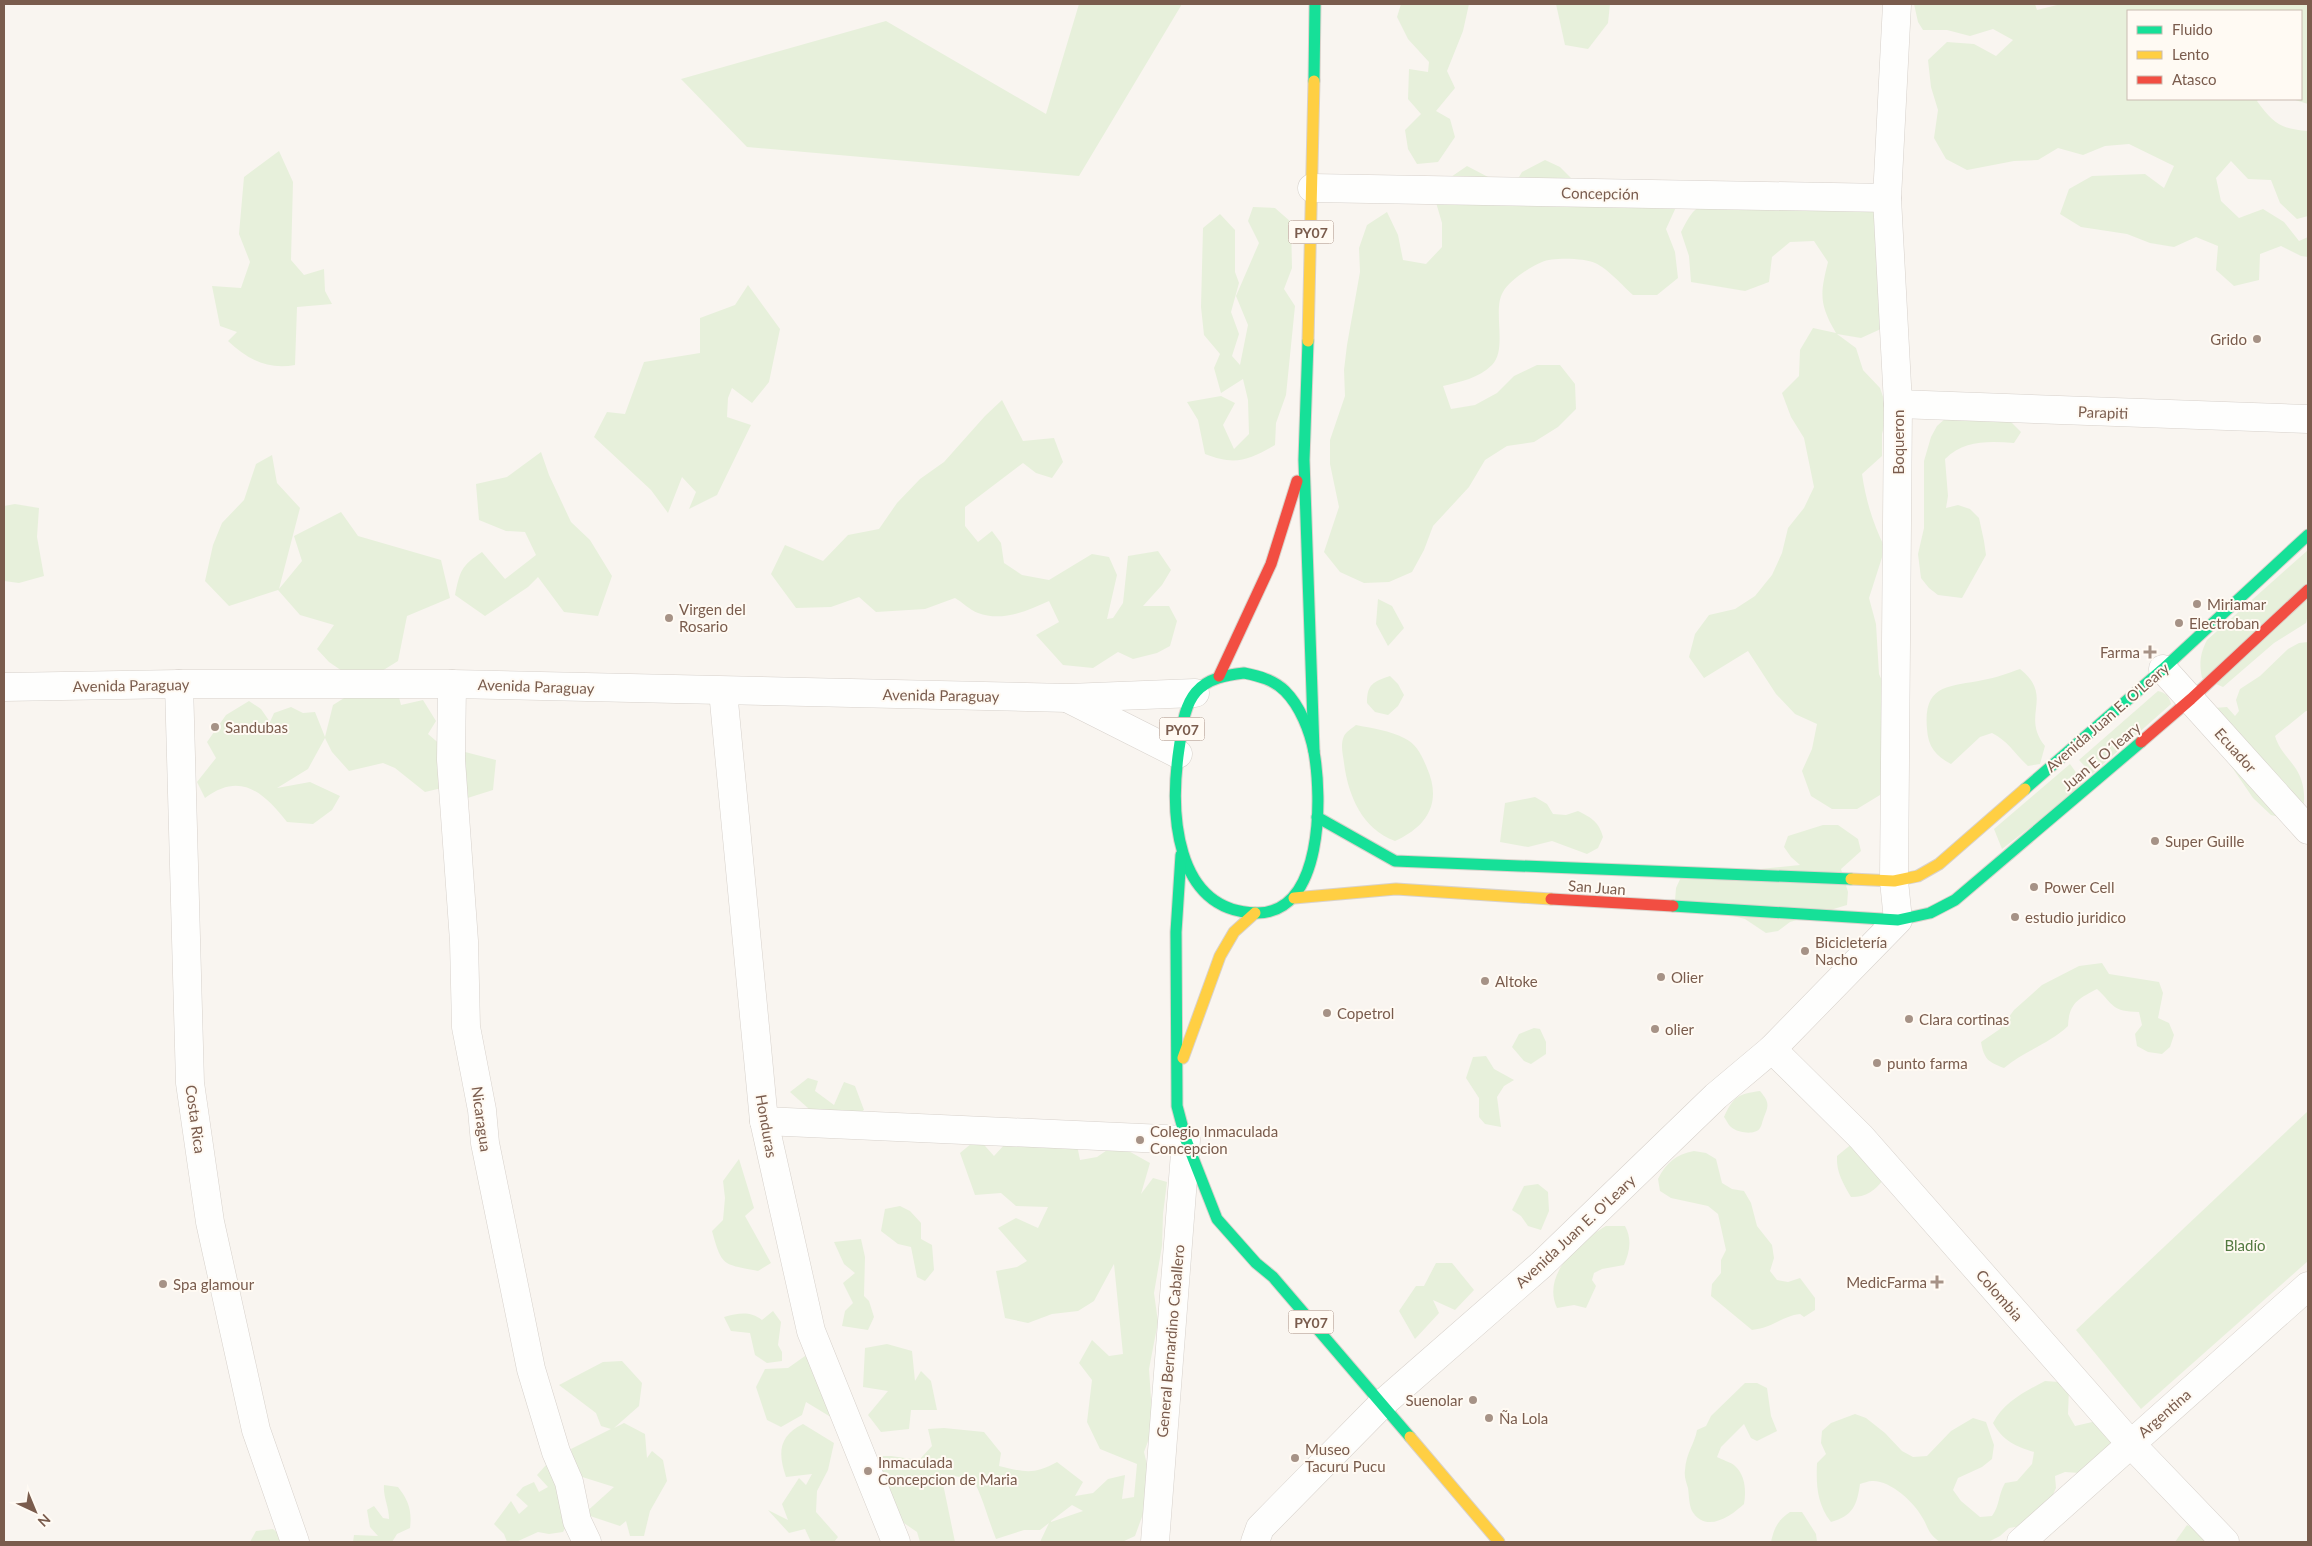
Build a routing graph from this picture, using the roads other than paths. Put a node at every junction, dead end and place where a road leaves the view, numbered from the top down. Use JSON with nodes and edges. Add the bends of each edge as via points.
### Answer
{"nodes":[{"id":1,"x":1315,"y":4,"type":"edge"},
{"id":2,"x":1897,"y":4,"type":"edge"},
{"id":3,"x":1312,"y":188,"type":"junction"},
{"id":4,"x":1887,"y":198,"type":"junction"},
{"id":5,"x":1898,"y":404,"type":"junction"},
{"id":6,"x":2308,"y":419,"type":"edge"},
{"id":7,"x":1304,"y":460,"type":"junction"},
{"id":8,"x":2308,"y":535,"type":"edge"},
{"id":9,"x":2308,"y":590,"type":"edge"},
{"id":10,"x":2163,"y":669,"type":"junction"},
{"id":11,"x":1219,"y":676,"type":"junction"},
{"id":12,"x":179,"y":684,"type":"junction"},
{"id":13,"x":452,"y":684,"type":"junction"},
{"id":14,"x":4,"y":687,"type":"edge"},
{"id":15,"x":723,"y":691,"type":"junction"},
{"id":16,"x":1196,"y":693,"type":"junction"},
{"id":17,"x":1068,"y":698,"type":"junction"},
{"id":18,"x":2191,"y":699,"type":"junction"},
{"id":19,"x":1314,"y":751,"type":"junction"},
{"id":20,"x":1178,"y":754,"type":"junction"},
{"id":21,"x":1317,"y":817,"type":"junction"},
{"id":22,"x":2308,"y":830,"type":"edge"},
{"id":23,"x":1181,"y":855,"type":"junction"},
{"id":24,"x":1894,"y":882,"type":"junction"},
{"id":25,"x":1294,"y":898,"type":"junction"},
{"id":26,"x":1256,"y":912,"type":"junction"},
{"id":27,"x":1898,"y":920,"type":"junction"},
{"id":28,"x":1772,"y":1050,"type":"junction"},
{"id":29,"x":1177,"y":1076,"type":"junction"},
{"id":30,"x":764,"y":1121,"type":"junction"},
{"id":31,"x":1186,"y":1140,"type":"junction"},
{"id":32,"x":2308,"y":1286,"type":"edge"},
{"id":33,"x":1382,"y":1404,"type":"junction"},
{"id":34,"x":2130,"y":1443,"type":"junction"},
{"id":35,"x":1151,"y":1541,"type":"edge"},
{"id":36,"x":295,"y":1542,"type":"edge"},
{"id":37,"x":587,"y":1542,"type":"edge"},
{"id":38,"x":896,"y":1542,"type":"edge"},
{"id":39,"x":1255,"y":1542,"type":"edge"},
{"id":40,"x":1500,"y":1542,"type":"edge"},
{"id":41,"x":2021,"y":1542,"type":"edge"},
{"id":42,"x":2225,"y":1542,"type":"edge"}],
"edges":[{"from":1,"to":3,"type":"main road","number":"PY07"},
{"from":2,"to":4,"type":"street","name":"Boqueron"},
{"from":3,"to":4,"type":"street","name":"Concepción"},
{"from":3,"to":7,"type":"main road","number":"PY07"},
{"from":4,"to":5,"type":"street","name":"Boqueron"},
{"from":5,"to":6,"type":"street","name":"Parapiti"},
{"from":5,"to":24,"type":"street","name":"Boqueron"},
{"from":7,"to":11,"type":"main road","number":"PY07","via":[[1271,564]]},
{"from":7,"to":19,"type":"main road","number":"PY07"},
{"from":8,"to":10,"type":"main road","name":"Avenida Juan E. O'Leary"},
{"from":9,"to":18,"type":"main road","name":"Juan E O´leary"},
{"from":10,"to":18,"type":"street","name":"Ecuador"},
{"from":10,"to":24,"type":"main road","name":"Avenida Juan E. O'Leary","via":[[1938,864],[1918,876]]},
{"from":11,"to":16,"type":"main road","number":"PY07"},
{"from":11,"to":19,"type":"main road","number":"PY07","via":[[1244,673],[1264,677],[1275,684],[1289,696]]},
{"from":12,"to":13,"type":"street","name":"Avenida Paraguay"},
{"from":12,"to":14,"type":"street","name":"Avenida Paraguay"},
{"from":12,"to":36,"type":"street","name":"Costa Rica","via":[[190,1083],[210,1222],[256,1430]]},
{"from":13,"to":15,"type":"street","name":"Avenida Paraguay"},
{"from":13,"to":37,"type":"street","name":"Nicaragua","via":[[452,760],[464,941],[466,1027],[485,1143],[531,1369],[556,1452],[569,1482],[577,1521]]},
{"from":15,"to":17,"type":"street","name":"Avenida Paraguay"},
{"from":15,"to":30,"type":"street","name":"Honduras"},
{"from":16,"to":17,"type":"street","name":"Avenida Paraguay"},
{"from":16,"to":20,"type":"main road","number":"PY07","via":[[1184,716]]},
{"from":17,"to":20,"type":"street"},
{"from":18,"to":22,"type":"street","name":"Ecuador"},
{"from":18,"to":27,"type":"main road","name":"Juan E O´leary","via":[[1955,900],[1930,914]]},
{"from":19,"to":21,"type":"main road","number":"PY07"},
{"from":20,"to":23,"type":"main road","number":"PY07","via":[[1174,784]]},
{"from":21,"to":24,"type":"main road","name":"San Juan","via":[[1395,861]]},
{"from":21,"to":25,"type":"main road","number":"PY07","via":[[1306,876]]},
{"from":23,"to":26,"type":"main road","number":"PY07","via":[[1189,874],[1206,895],[1237,911]]},
{"from":23,"to":29,"type":"main road","number":"PY07","via":[[1176,932]]},
{"from":24,"to":27,"type":"street","name":"Boqueron"},
{"from":25,"to":26,"type":"main road","number":"PY07","via":[[1274,911]]},
{"from":25,"to":27,"type":"main road","name":"San Juan","via":[[1396,889]]},
{"from":26,"to":29,"type":"main road","number":"PY07","via":[[1234,932],[1220,956]]},
{"from":27,"to":28,"type":"street","name":"Avenida Juan E. O'Leary"},
{"from":28,"to":33,"type":"street","name":"Avenida Juan E. O'Leary","via":[[1716,1096],[1542,1265]]},
{"from":28,"to":34,"type":"street","name":"Colombia","via":[[1861,1137]]},
{"from":29,"to":31,"type":"main road","number":"PY07","via":[[1176,1106]]},
{"from":30,"to":31,"type":"street"},
{"from":30,"to":38,"type":"street","name":"Honduras","via":[[811,1331]]},
{"from":31,"to":33,"type":"main road","number":"PY07","via":[[1217,1219],[1256,1263],[1273,1277]]},
{"from":31,"to":35,"type":"street","name":"General Bernardino Caballero"},
{"from":32,"to":34,"type":"street","name":"Argentina"},
{"from":33,"to":39,"type":"street","name":"Avenida Juan E. O'Leary","via":[[1260,1528]]},
{"from":33,"to":40,"type":"main road","number":"PY07"},
{"from":34,"to":41,"type":"street","name":"Argentina"},
{"from":34,"to":42,"type":"street","name":"Colombia"}]}
